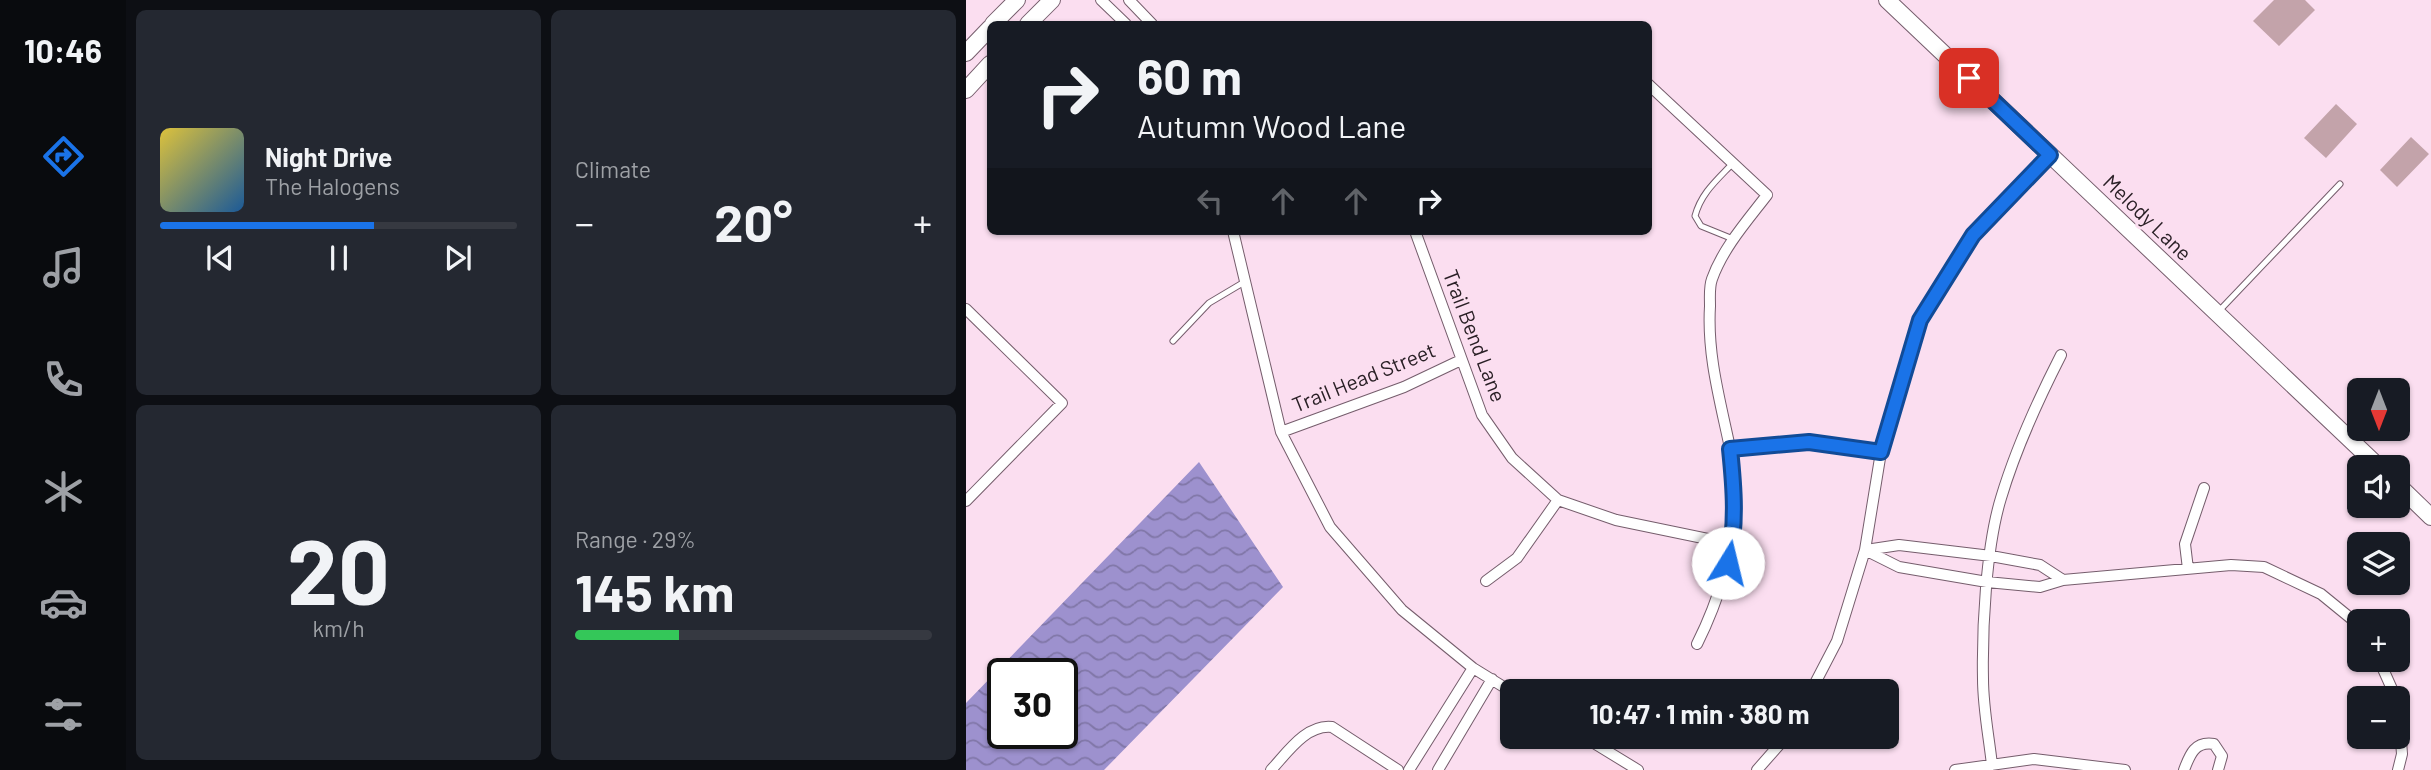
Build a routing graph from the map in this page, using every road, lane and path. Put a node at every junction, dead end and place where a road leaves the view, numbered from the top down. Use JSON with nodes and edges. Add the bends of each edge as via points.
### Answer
{"nodes":[{"id":1,"x":1017,"y":0,"type":"edge"},
{"id":2,"x":1052,"y":0,"type":"edge"},
{"id":3,"x":1101,"y":0,"type":"edge"},
{"id":4,"x":1129,"y":0,"type":"edge"},
{"id":5,"x":1887,"y":0,"type":"edge"},
{"id":6,"x":997,"y":21,"type":"edge"},
{"id":7,"x":1031,"y":21,"type":"edge"},
{"id":8,"x":1123,"y":21,"type":"edge"},
{"id":9,"x":1149,"y":21,"type":"edge"},
{"id":10,"x":987,"y":31,"type":"edge"},
{"id":11,"x":966,"y":53,"type":"edge"},
{"id":12,"x":987,"y":67,"type":"edge"},
{"id":13,"x":1652,"y":88,"type":"edge"},
{"id":14,"x":966,"y":90,"type":"edge"},
{"id":15,"x":2050,"y":155,"type":"junction"},
{"id":16,"x":1733,"y":163,"type":"junction"},
{"id":17,"x":2340,"y":184,"type":"dead end"},
{"id":18,"x":1234,"y":235,"type":"edge"},
{"id":19,"x":1416,"y":235,"type":"edge"},
{"id":20,"x":1733,"y":239,"type":"junction"},
{"id":21,"x":1245,"y":281,"type":"junction"},
{"id":22,"x":966,"y":309,"type":"edge"},
{"id":23,"x":2217,"y":313,"type":"junction"},
{"id":24,"x":1173,"y":341,"type":"dead end"},
{"id":25,"x":2061,"y":355,"type":"dead end"},
{"id":26,"x":1461,"y":360,"type":"junction"},
{"id":27,"x":1281,"y":432,"type":"junction"},
{"id":28,"x":1730,"y":449,"type":"junction"},
{"id":29,"x":1881,"y":452,"type":"junction"},
{"id":30,"x":2366,"y":455,"type":"edge"},
{"id":31,"x":2204,"y":488,"type":"dead end"},
{"id":32,"x":2410,"y":497,"type":"edge"},
{"id":33,"x":1558,"y":499,"type":"junction"},
{"id":34,"x":966,"y":501,"type":"edge"},
{"id":35,"x":2431,"y":517,"type":"edge"},
{"id":36,"x":1732,"y":544,"type":"junction"},
{"id":37,"x":1864,"y":550,"type":"junction"},
{"id":38,"x":1991,"y":556,"type":"junction"},
{"id":39,"x":2188,"y":569,"type":"junction"},
{"id":40,"x":2063,"y":580,"type":"junction"},
{"id":41,"x":1486,"y":581,"type":"dead end"},
{"id":42,"x":1987,"y":582,"type":"junction"},
{"id":43,"x":2347,"y":615,"type":"edge"},
{"id":44,"x":1697,"y":644,"type":"dead end"},
{"id":45,"x":1473,"y":668,"type":"junction"},
{"id":46,"x":1492,"y":679,"type":"junction"},
{"id":47,"x":1817,"y":679,"type":"edge"},
{"id":48,"x":1500,"y":684,"type":"edge"},
{"id":49,"x":1604,"y":749,"type":"edge"},
{"id":50,"x":1775,"y":749,"type":"edge"},
{"id":51,"x":2402,"y":749,"type":"edge"},
{"id":52,"x":1992,"y":765,"type":"junction"},
{"id":53,"x":1270,"y":770,"type":"edge"},
{"id":54,"x":1398,"y":770,"type":"edge"},
{"id":55,"x":1409,"y":770,"type":"edge"},
{"id":56,"x":1438,"y":770,"type":"edge"},
{"id":57,"x":1638,"y":770,"type":"edge"},
{"id":58,"x":1757,"y":770,"type":"edge"},
{"id":59,"x":1955,"y":770,"type":"edge"},
{"id":60,"x":2125,"y":770,"type":"edge"},
{"id":61,"x":2184,"y":770,"type":"edge"},
{"id":62,"x":2218,"y":770,"type":"edge"},
{"id":63,"x":2398,"y":770,"type":"edge"}],
"edges":[{"from":1,"to":6,"type":"street"},
{"from":2,"to":7,"type":"street"},
{"from":3,"to":8,"type":"street"},
{"from":4,"to":9,"type":"street"},
{"from":5,"to":15,"type":"street","name":"Melody Lane"},
{"from":10,"to":11,"type":"street"},
{"from":12,"to":14,"type":"street"},
{"from":13,"to":16,"type":"street"},
{"from":15,"to":23,"type":"street","name":"Melody Lane"},
{"from":15,"to":29,"type":"street","via":[[1973,235],[1920,320]]},
{"from":16,"to":20,"type":"street","via":[[1767,195]]},
{"from":16,"to":20,"type":"lane","via":[[1707,189],[1695,216],[1702,226]]},
{"from":17,"to":23,"type":"lane"},
{"from":18,"to":21,"type":"street"},
{"from":19,"to":26,"type":"street","name":"Trail Bend Lane"},
{"from":20,"to":28,"type":"street","via":[[1711,281],[1708,330],[1716,393]]},
{"from":21,"to":24,"type":"lane","via":[[1209,303]]},
{"from":21,"to":27,"type":"street"},
{"from":22,"to":34,"type":"street","via":[[1062,403]]},
{"from":23,"to":30,"type":"street","name":"Melody Lane"},
{"from":25,"to":38,"type":"street","via":[[2031,412],[2000,501]]},
{"from":26,"to":27,"type":"street","name":"Trail Head Street","via":[[1404,387]]},
{"from":26,"to":33,"type":"street","name":"Trail Bend Lane","via":[[1482,415],[1512,458]]},
{"from":27,"to":45,"type":"street","via":[[1330,527],[1364,570],[1402,610]]},
{"from":28,"to":29,"type":"street","via":[[1809,442]]},
{"from":28,"to":36,"type":"street","via":[[1735,495]]},
{"from":29,"to":37,"type":"street"},
{"from":31,"to":39,"type":"street","via":[[2186,544]]},
{"from":32,"to":35,"type":"street"},
{"from":33,"to":36,"type":"street","name":"Trail Bend Lane","via":[[1646,528]]},
{"from":33,"to":41,"type":"street","via":[[1517,558]]},
{"from":36,"to":44,"type":"street","via":[[1718,602]]},
{"from":37,"to":38,"type":"street","via":[[1899,545]]},
{"from":37,"to":42,"type":"street","via":[[1899,567]]},
{"from":37,"to":47,"type":"street","via":[[1837,641]]},
{"from":38,"to":40,"type":"street","via":[[2040,565]]},
{"from":38,"to":42,"type":"street"},
{"from":39,"to":40,"type":"street"},
{"from":39,"to":43,"type":"street","via":[[2264,568],[2321,594]]},
{"from":40,"to":42,"type":"street","via":[[2040,587]]},
{"from":42,"to":52,"type":"street","via":[[1983,681]]},
{"from":45,"to":46,"type":"street"},
{"from":45,"to":55,"type":"street"},
{"from":46,"to":48,"type":"street"},
{"from":46,"to":56,"type":"street"},
{"from":49,"to":57,"type":"street"},
{"from":50,"to":58,"type":"street"},
{"from":51,"to":63,"type":"street"},
{"from":52,"to":59,"type":"street"},
{"from":52,"to":60,"type":"street","via":[[2034,759]]},
{"from":53,"to":54,"type":"street","via":[[1298,741],[1321,726],[1332,727]]},
{"from":61,"to":62,"type":"street","via":[[2195,747],[2204,743],[2214,744],[2222,756]]}]}
